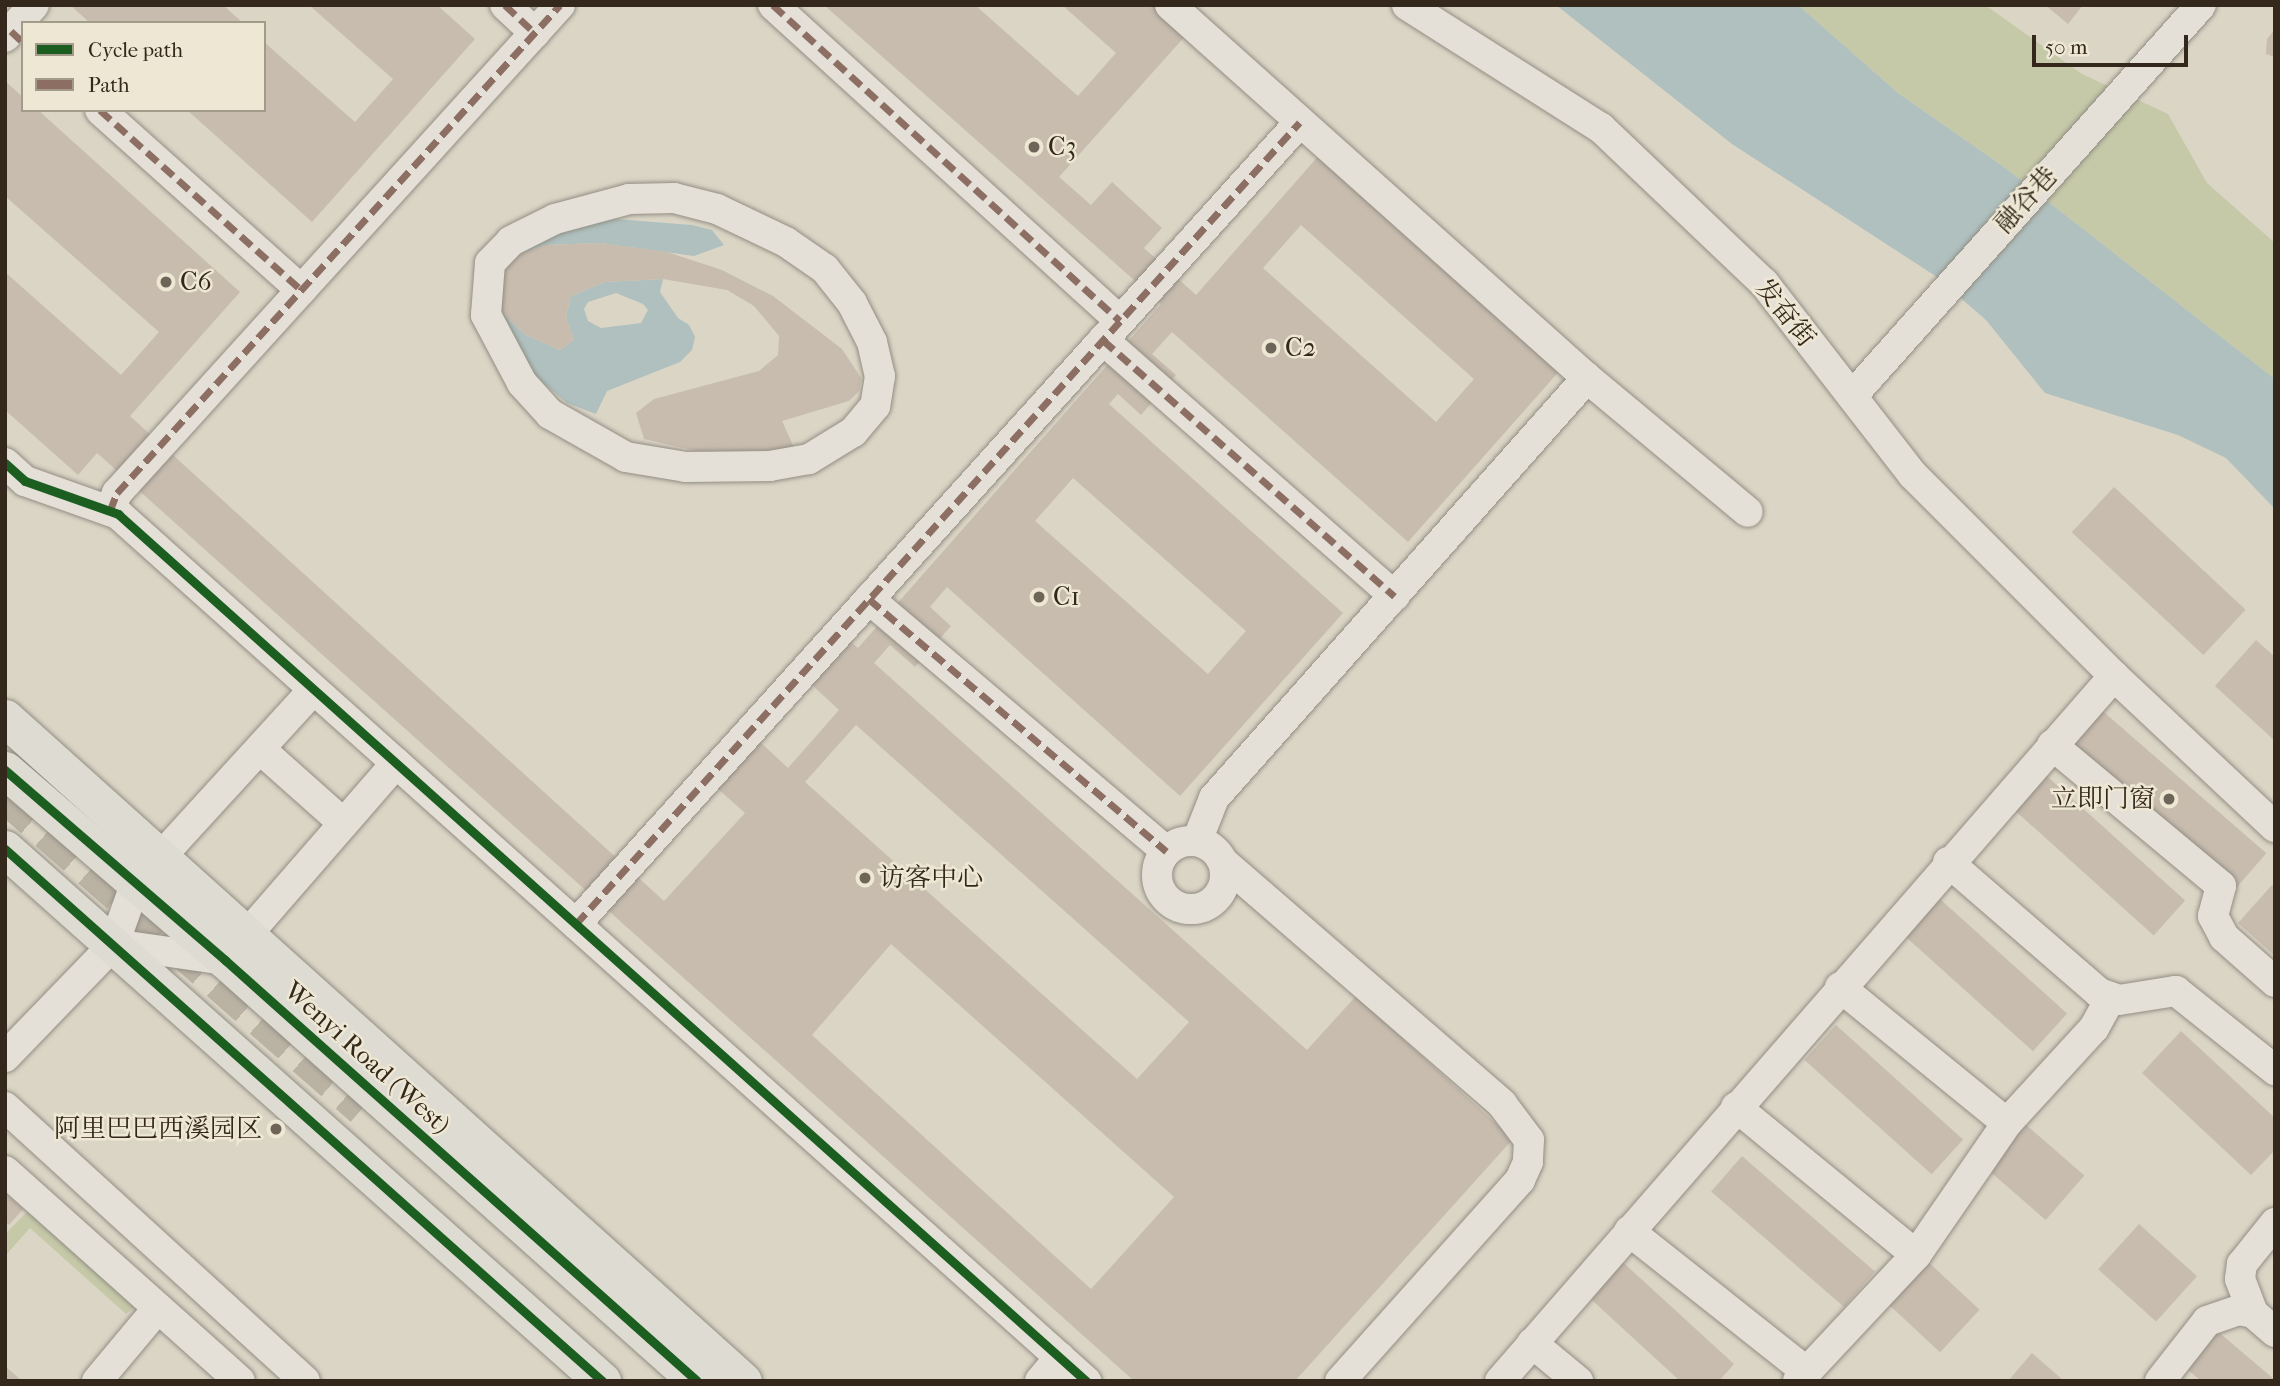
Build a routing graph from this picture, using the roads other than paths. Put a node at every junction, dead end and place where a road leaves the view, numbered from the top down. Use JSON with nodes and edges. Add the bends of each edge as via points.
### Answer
{"nodes":[{"id":1,"x":34,"y":5,"type":"edge"},
{"id":2,"x":505,"y":5,"type":"edge"},
{"id":3,"x":560,"y":5,"type":"edge"},
{"id":4,"x":774,"y":5,"type":"edge"},
{"id":5,"x":1170,"y":5,"type":"edge"},
{"id":6,"x":1407,"y":5,"type":"edge"},
{"id":7,"x":2200,"y":5,"type":"edge"},
{"id":8,"x":24,"y":21,"type":"edge"},
{"id":9,"x":535,"y":33,"type":"junction"},
{"id":10,"x":102,"y":112,"type":"edge"},
{"id":11,"x":1300,"y":122,"type":"junction"},
{"id":12,"x":718,"y":209,"type":"joint"},
{"id":13,"x":301,"y":290,"type":"junction"},
{"id":14,"x":1112,"y":330,"type":"junction"},
{"id":15,"x":1587,"y":378,"type":"junction"},
{"id":16,"x":1852,"y":396,"type":"junction"},
{"id":17,"x":5,"y":463,"type":"edge"},
{"id":18,"x":110,"y":511,"type":"junction"},
{"id":19,"x":1748,"y":512,"type":"dead end"},
{"id":20,"x":1394,"y":596,"type":"junction"},
{"id":21,"x":869,"y":599,"type":"junction"},
{"id":22,"x":2113,"y":676,"type":"junction"},
{"id":23,"x":313,"y":690,"type":"junction"},
{"id":24,"x":5,"y":718,"type":"edge"},
{"id":25,"x":2052,"y":745,"type":"junction"},
{"id":26,"x":260,"y":748,"type":"junction"},
{"id":27,"x":396,"y":763,"type":"junction"},
{"id":28,"x":5,"y":770,"type":"edge"},
{"id":29,"x":342,"y":822,"type":"junction"},
{"id":30,"x":2275,"y":828,"type":"edge"},
{"id":31,"x":1197,"y":841,"type":"junction"},
{"id":32,"x":5,"y":849,"type":"edge"},
{"id":33,"x":1166,"y":851,"type":"junction"},
{"id":34,"x":162,"y":857,"type":"junction"},
{"id":35,"x":1223,"y":862,"type":"junction"},
{"id":36,"x":1948,"y":862,"type":"junction"},
{"id":37,"x":135,"y":886,"type":"junction"},
{"id":38,"x":576,"y":924,"type":"junction"},
{"id":39,"x":114,"y":944,"type":"junction"},
{"id":40,"x":236,"y":948,"type":"junction"},
{"id":41,"x":2275,"y":982,"type":"edge"},
{"id":42,"x":1840,"y":987,"type":"junction"},
{"id":43,"x":2111,"y":997,"type":"junction"},
{"id":44,"x":5,"y":1057,"type":"edge"},
{"id":45,"x":2275,"y":1070,"type":"edge"},
{"id":46,"x":5,"y":1107,"type":"edge"},
{"id":47,"x":1737,"y":1107,"type":"junction"},
{"id":48,"x":2007,"y":1123,"type":"junction"},
{"id":49,"x":5,"y":1171,"type":"edge"},
{"id":50,"x":2275,"y":1223,"type":"edge"},
{"id":51,"x":1629,"y":1231,"type":"junction"},
{"id":52,"x":1916,"y":1255,"type":"junction"},
{"id":53,"x":158,"y":1308,"type":"junction"},
{"id":54,"x":2264,"y":1323,"type":"edge"},
{"id":55,"x":1532,"y":1343,"type":"junction"},
{"id":56,"x":1060,"y":1357,"type":"junction"},
{"id":57,"x":96,"y":1371,"type":"edge"},
{"id":58,"x":1802,"y":1376,"type":"edge"},
{"id":59,"x":240,"y":1381,"type":"edge"},
{"id":60,"x":305,"y":1381,"type":"edge"},
{"id":61,"x":602,"y":1381,"type":"edge"},
{"id":62,"x":697,"y":1381,"type":"edge"},
{"id":63,"x":743,"y":1381,"type":"edge"},
{"id":64,"x":1040,"y":1381,"type":"edge"},
{"id":65,"x":1086,"y":1381,"type":"edge"},
{"id":66,"x":1340,"y":1381,"type":"edge"},
{"id":67,"x":1500,"y":1381,"type":"edge"},
{"id":68,"x":1578,"y":1381,"type":"edge"},
{"id":69,"x":2160,"y":1381,"type":"edge"}],
"edges":[{"from":1,"to":8,"type":"street"},
{"from":2,"to":9,"type":"street"},
{"from":3,"to":9,"type":"street"},
{"from":4,"to":14,"type":"street"},
{"from":5,"to":11,"type":"street"},
{"from":6,"to":16,"type":"street","name":"发奋街","via":[[1601,128],[1763,283]]},
{"from":7,"to":16,"type":"street","name":"融谷巷"},
{"from":9,"to":13,"type":"street"},
{"from":10,"to":13,"type":"street"},
{"from":11,"to":14,"type":"street"},
{"from":11,"to":15,"type":"street"},
{"from":12,"to":12,"type":"street","via":[[786,242],[825,269],[852,303],[872,342],[880,376],[875,406],[853,432],[809,458],[770,466],[686,467],[626,457],[550,414],[522,383],[486,315],[484,290],[490,263],[511,241],[555,219],[629,199],[674,198]]},
{"from":13,"to":18,"type":"street","via":[[117,493]]},
{"from":14,"to":20,"type":"street"},
{"from":14,"to":21,"type":"street"},
{"from":15,"to":19,"type":"street"},
{"from":15,"to":20,"type":"street"},
{"from":16,"to":22,"type":"street","name":"发奋街","via":[[1913,475]]},
{"from":17,"to":18,"type":"street","via":[[25,481]]},
{"from":18,"to":23,"type":"street"},
{"from":20,"to":31,"type":"street","via":[[1214,798]]},
{"from":21,"to":33,"type":"street"},
{"from":21,"to":38,"type":"street"},
{"from":22,"to":25,"type":"street"},
{"from":22,"to":30,"type":"street","name":"发奋街"},
{"from":23,"to":26,"type":"street"},
{"from":23,"to":27,"type":"street"},
{"from":24,"to":34,"type":"main road"},
{"from":25,"to":36,"type":"street"},
{"from":25,"to":41,"type":"street","via":[[2221,886],[2213,916],[2224,937]]},
{"from":26,"to":29,"type":"street"},
{"from":26,"to":34,"type":"street"},
{"from":27,"to":29,"type":"street"},
{"from":27,"to":38,"type":"street"},
{"from":28,"to":37,"type":"main road","name":"Wenyi Road (West)"},
{"from":29,"to":40,"type":"street"},
{"from":31,"to":33,"type":"street","via":[[1185,841]]},
{"from":31,"to":35,"type":"street","via":[[1208,845]]},
{"from":32,"to":39,"type":"main road"},
{"from":33,"to":35,"type":"street","via":[[1158,882],[1168,900],[1188,909],[1210,904],[1219,896],[1224,885]]},
{"from":34,"to":37,"type":"street"},
{"from":34,"to":40,"type":"main road"},
{"from":35,"to":66,"type":"street","via":[[1502,1104],[1529,1140],[1528,1162],[1520,1180]]},
{"from":36,"to":42,"type":"street"},
{"from":36,"to":43,"type":"street","via":[[2099,993]]},
{"from":37,"to":39,"type":"street"},
{"from":37,"to":40,"type":"main road","name":"Wenyi Road (West)"},
{"from":38,"to":56,"type":"street"},
{"from":39,"to":40,"type":"street"},
{"from":39,"to":44,"type":"street"},
{"from":39,"to":61,"type":"main road"},
{"from":40,"to":62,"type":"main road","name":"Wenyi Road (West)"},
{"from":40,"to":63,"type":"main road"},
{"from":42,"to":47,"type":"street"},
{"from":42,"to":48,"type":"street"},
{"from":43,"to":45,"type":"street","via":[[2135,999],[2176,991]]},
{"from":43,"to":48,"type":"street","via":[[2094,1028]]},
{"from":46,"to":60,"type":"street"},
{"from":47,"to":51,"type":"street"},
{"from":47,"to":52,"type":"street"},
{"from":48,"to":52,"type":"street"},
{"from":49,"to":53,"type":"street"},
{"from":50,"to":54,"type":"street","via":[[2242,1264],[2240,1279]]},
{"from":51,"to":55,"type":"street"},
{"from":51,"to":58,"type":"street"},
{"from":52,"to":58,"type":"street"},
{"from":53,"to":57,"type":"street"},
{"from":53,"to":59,"type":"street"},
{"from":54,"to":69,"type":"street","via":[[2239,1310],[2207,1321]]},
{"from":55,"to":67,"type":"street"},
{"from":55,"to":68,"type":"street"},
{"from":56,"to":64,"type":"street"},
{"from":56,"to":65,"type":"street"}]}
